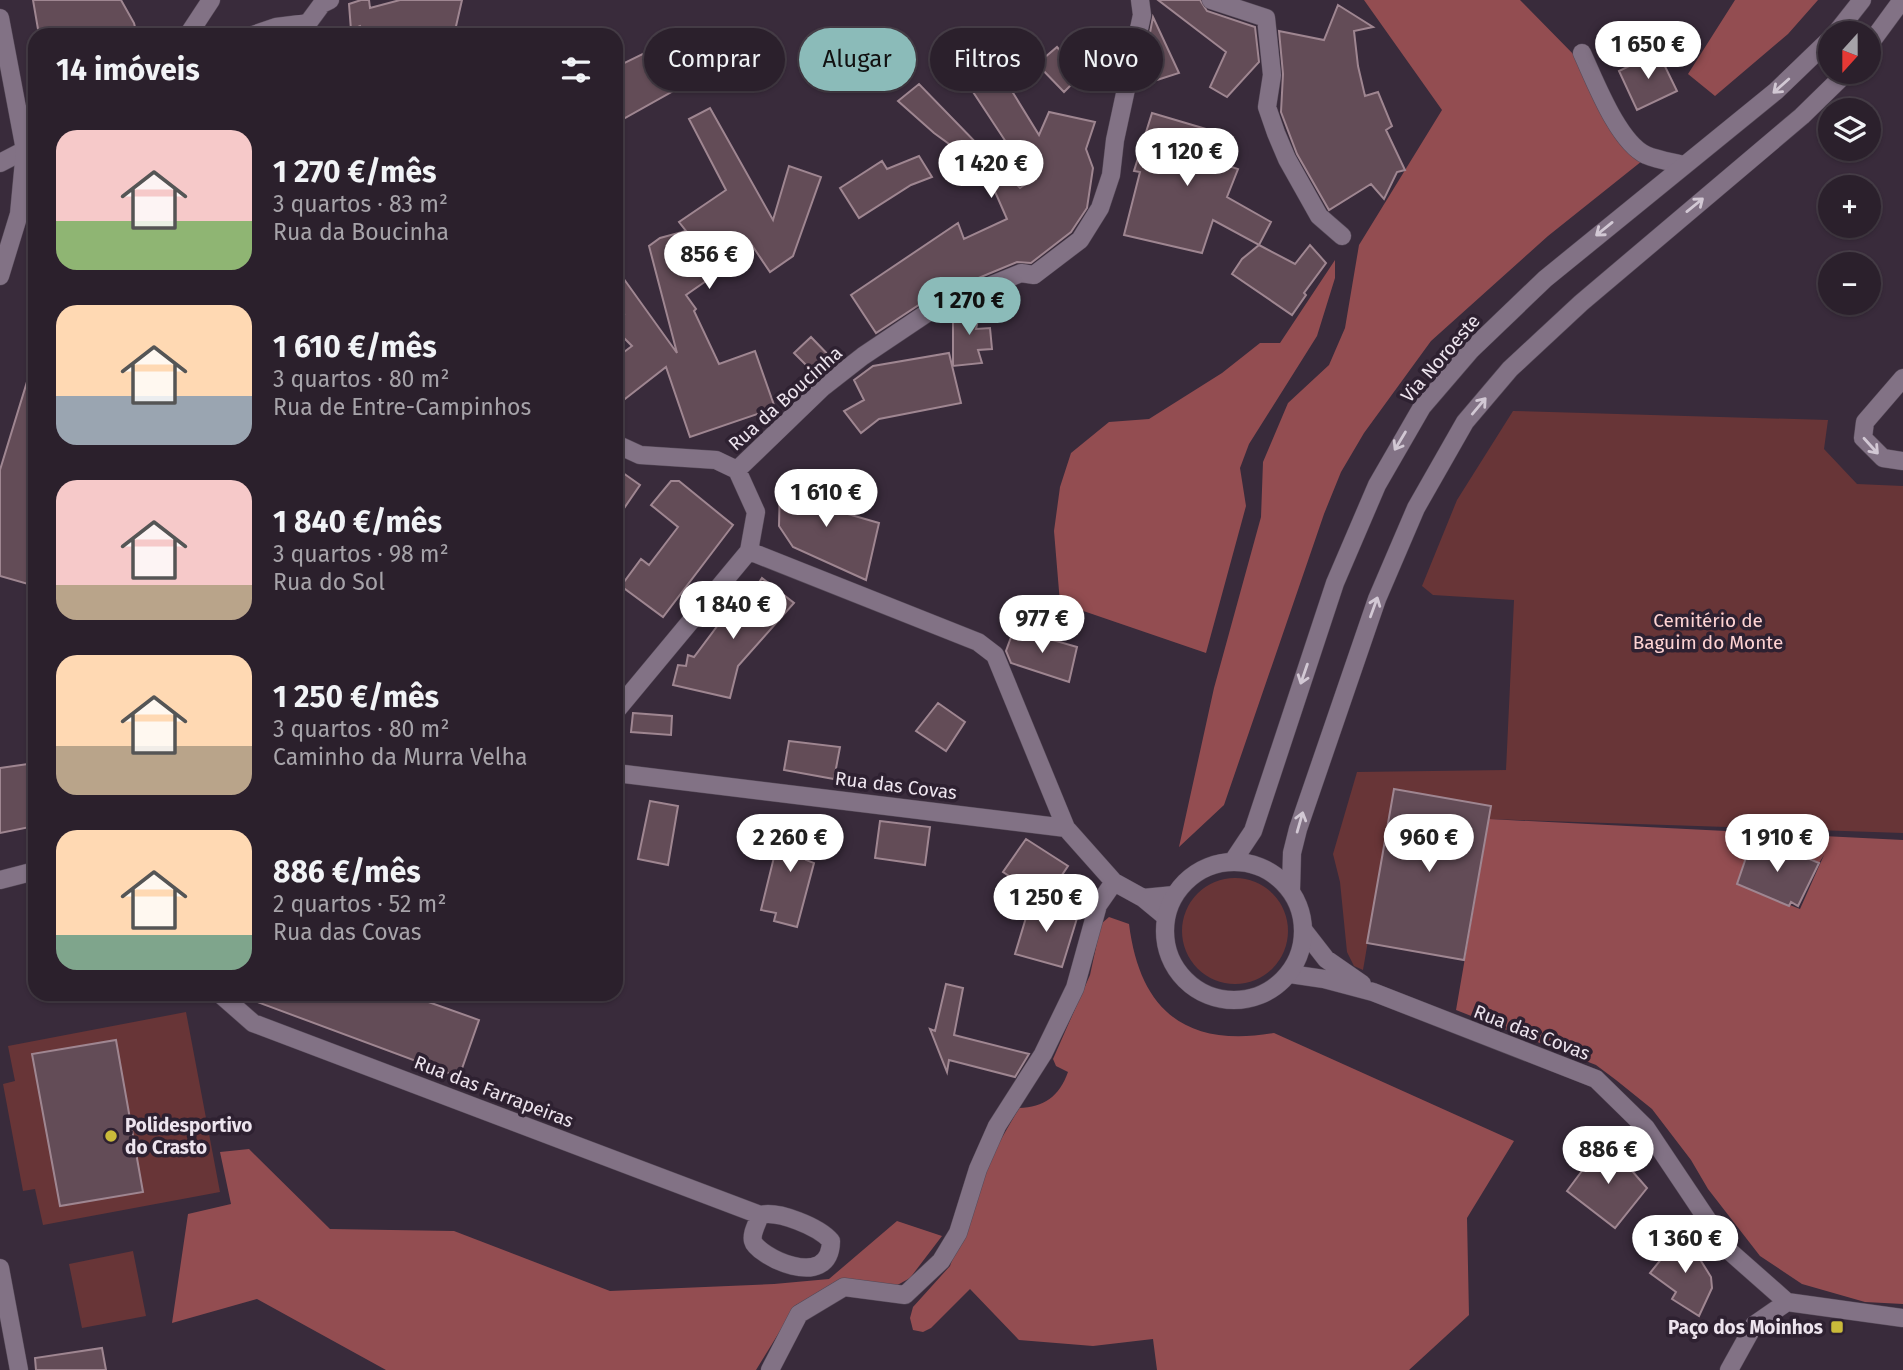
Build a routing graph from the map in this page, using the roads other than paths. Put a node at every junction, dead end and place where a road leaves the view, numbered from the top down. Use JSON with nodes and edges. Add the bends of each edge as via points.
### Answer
{"nodes":[{"id":1,"x":211,"y":0,"type":"edge"},
{"id":2,"x":330,"y":0,"type":"edge"},
{"id":3,"x":1140,"y":0,"type":"edge"},
{"id":4,"x":1211,"y":0,"type":"edge"},
{"id":5,"x":1862,"y":0,"type":"edge"},
{"id":6,"x":1902,"y":0,"type":"edge"},
{"id":7,"x":0,"y":18,"type":"edge"},
{"id":8,"x":1845,"y":21,"type":"edge"},
{"id":9,"x":193,"y":28,"type":"edge"},
{"id":10,"x":273,"y":28,"type":"edge"},
{"id":11,"x":294,"y":28,"type":"edge"},
{"id":12,"x":312,"y":28,"type":"edge"},
{"id":13,"x":1881,"y":29,"type":"edge"},
{"id":14,"x":1818,"y":51,"type":"edge"},
{"id":15,"x":1582,"y":53,"type":"dead end"},
{"id":16,"x":1835,"y":84,"type":"edge"},
{"id":17,"x":7,"y":86,"type":"edge"},
{"id":18,"x":27,"y":114,"type":"edge"},
{"id":19,"x":25,"y":150,"type":"junction"},
{"id":20,"x":0,"y":163,"type":"edge"},
{"id":21,"x":1684,"y":165,"type":"junction"},
{"id":22,"x":1342,"y":236,"type":"dead end"},
{"id":23,"x":0,"y":276,"type":"edge"},
{"id":24,"x":1903,"y":378,"type":"edge"},
{"id":25,"x":623,"y":447,"type":"edge"},
{"id":26,"x":1903,"y":461,"type":"edge"},
{"id":27,"x":737,"y":470,"type":"junction"},
{"id":28,"x":749,"y":551,"type":"junction"},
{"id":29,"x":623,"y":703,"type":"edge"},
{"id":30,"x":623,"y":774,"type":"edge"},
{"id":31,"x":1066,"y":828,"type":"junction"},
{"id":32,"x":1233,"y":861,"type":"junction"},
{"id":33,"x":28,"y":873,"type":"edge"},
{"id":34,"x":0,"y":880,"type":"edge"},
{"id":35,"x":1114,"y":882,"type":"junction"},
{"id":36,"x":1291,"y":890,"type":"junction"},
{"id":37,"x":1174,"y":895,"type":"junction"},
{"id":38,"x":1143,"y":898,"type":"junction"},
{"id":39,"x":1166,"y":917,"type":"junction"},
{"id":40,"x":1305,"y":932,"type":"junction"},
{"id":41,"x":1290,"y":974,"type":"junction"},
{"id":42,"x":1373,"y":992,"type":"junction"},
{"id":43,"x":228,"y":1001,"type":"edge"},
{"id":44,"x":760,"y":1215,"type":"dead end"},
{"id":45,"x":0,"y":1268,"type":"edge"},
{"id":46,"x":1787,"y":1302,"type":"junction"},
{"id":47,"x":1903,"y":1318,"type":"edge"},
{"id":48,"x":1734,"y":1367,"type":"edge"},
{"id":49,"x":19,"y":1370,"type":"edge"},
{"id":50,"x":770,"y":1370,"type":"edge"}],
"edges":[{"from":1,"to":9,"type":"street"},
{"from":2,"to":12,"type":"street","via":[[322,4]]},
{"from":3,"to":27,"type":"street","name":"Rua da Boucinha","via":[[1142,15],[1111,175],[1100,208],[1080,240],[1034,275],[1021,273],[933,309],[822,388]]},
{"from":4,"to":22,"type":"street","via":[[1266,18],[1272,75],[1267,107],[1276,133],[1319,216]]},
{"from":5,"to":8,"type":"street"},
{"from":6,"to":13,"type":"street"},
{"from":7,"to":17,"type":"street"},
{"from":10,"to":11,"type":"street"},
{"from":14,"to":21,"type":"street","name":"Via Noroeste","one_way":true},
{"from":15,"to":21,"type":"street","via":[[1631,143],[1645,154]]},
{"from":36,"to":16,"type":"street","one_way":true,"via":[[1298,829],[1377,599],[1416,508],[1465,422],[1510,369],[1581,303]]},
{"from":17,"to":18,"type":"street"},
{"from":18,"to":19,"type":"street"},
{"from":19,"to":20,"type":"street"},
{"from":19,"to":23,"type":"street","via":[[19,214]]},
{"from":21,"to":32,"type":"street","name":"Via Noroeste","one_way":true,"via":[[1507,314],[1438,387],[1409,426],[1377,485],[1335,583],[1253,831]]},
{"from":24,"to":26,"type":"street","one_way":true,"via":[[1865,422],[1863,438],[1883,458]]},
{"from":25,"to":27,"type":"street","via":[[640,455],[716,460]]},
{"from":27,"to":28,"type":"street","via":[[756,512]]},
{"from":28,"to":29,"type":"street"},
{"from":28,"to":31,"type":"street","via":[[978,642],[995,655]]},
{"from":30,"to":31,"type":"street","name":"Rua das Covas"},
{"from":31,"to":35,"type":"street"},
{"from":32,"to":36,"type":"street","via":[[1255,864],[1275,874]]},
{"from":32,"to":37,"type":"street","via":[[1209,865],[1189,877]]},
{"from":33,"to":34,"type":"street"},
{"from":35,"to":38,"type":"street"},
{"from":35,"to":50,"type":"street","via":[[1098,905],[1075,988],[1043,1054],[997,1126],[958,1233],[941,1261],[905,1295],[844,1287],[799,1314]]},
{"from":36,"to":40,"type":"street"},
{"from":37,"to":38,"type":"street"},
{"from":37,"to":39,"type":"street"},
{"from":38,"to":39,"type":"street"},
{"from":39,"to":41,"type":"street","via":[[1165,941],[1172,963],[1187,982],[1207,995],[1252,998],[1273,989]]},
{"from":40,"to":41,"type":"street"},
{"from":40,"to":42,"type":"street","name":"Rua das Covas","via":[[1326,959]]},
{"from":41,"to":42,"type":"street","name":"Rua das Covas"},
{"from":42,"to":46,"type":"street","name":"Rua das Covas","via":[[1596,1079],[1646,1128],[1727,1249]]},
{"from":43,"to":44,"type":"street","name":"Rua das Farrapeiras","via":[[254,1023]]},
{"from":45,"to":49,"type":"street"},
{"from":46,"to":47,"type":"street"},
{"from":46,"to":48,"type":"street","via":[[1754,1325]]}]}
